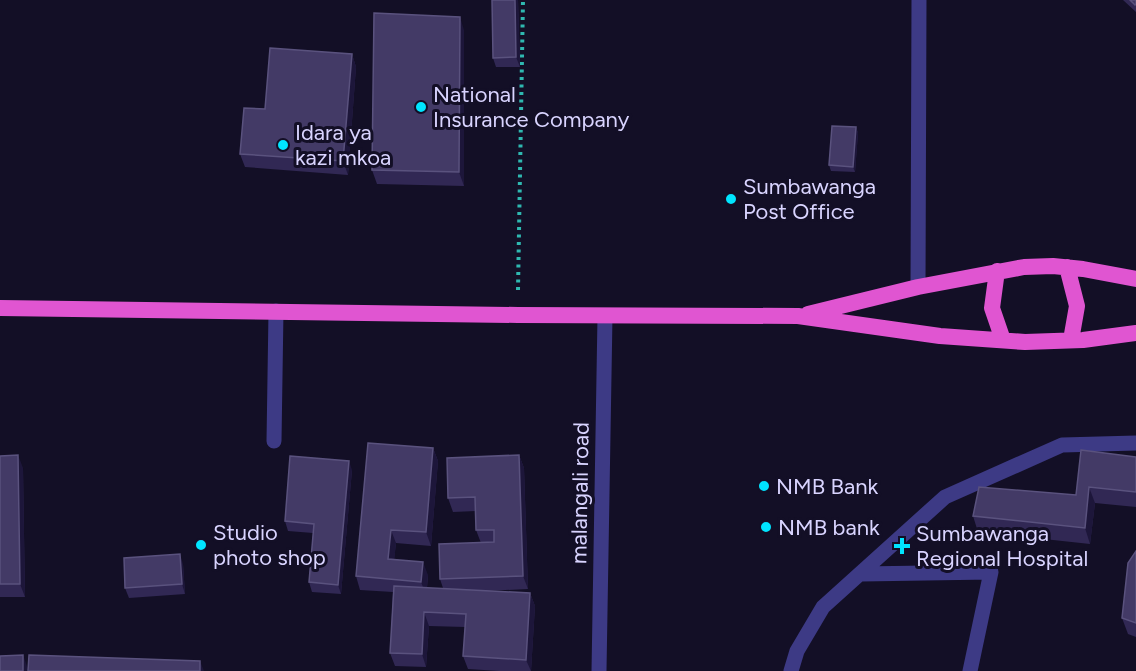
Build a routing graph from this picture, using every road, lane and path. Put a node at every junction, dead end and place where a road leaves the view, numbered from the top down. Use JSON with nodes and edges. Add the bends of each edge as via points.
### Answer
{"nodes":[{"id":1,"x":523,"y":0,"type":"edge"},
{"id":2,"x":919,"y":0,"type":"edge"},
{"id":3,"x":1067,"y":267,"type":"junction"},
{"id":4,"x":998,"y":271,"type":"junction"},
{"id":5,"x":1136,"y":279,"type":"edge"},
{"id":6,"x":918,"y":287,"type":"junction"},
{"id":7,"x":0,"y":308,"type":"edge"},
{"id":8,"x":276,"y":311,"type":"junction"},
{"id":9,"x":518,"y":315,"type":"junction"},
{"id":10,"x":605,"y":316,"type":"junction"},
{"id":11,"x":798,"y":316,"type":"junction"},
{"id":12,"x":1136,"y":333,"type":"edge"},
{"id":13,"x":1003,"y":340,"type":"junction"},
{"id":14,"x":1071,"y":340,"type":"junction"},
{"id":15,"x":274,"y":441,"type":"dead end"},
{"id":16,"x":1136,"y":443,"type":"edge"},
{"id":17,"x":861,"y":574,"type":"junction"},
{"id":18,"x":599,"y":671,"type":"edge"},
{"id":19,"x":791,"y":671,"type":"edge"},
{"id":20,"x":970,"y":671,"type":"edge"}],
"edges":[{"from":1,"to":9,"type":"path"},
{"from":2,"to":6,"type":"street"},
{"from":3,"to":4,"type":"highway"},
{"from":3,"to":5,"type":"highway"},
{"from":3,"to":14,"type":"highway","via":[[1077,306]]},
{"from":4,"to":6,"type":"highway"},
{"from":4,"to":13,"type":"highway","via":[[992,308]]},
{"from":6,"to":11,"type":"highway"},
{"from":7,"to":8,"type":"highway"},
{"from":8,"to":9,"type":"highway"},
{"from":8,"to":15,"type":"street"},
{"from":9,"to":10,"type":"highway"},
{"from":10,"to":11,"type":"highway"},
{"from":10,"to":18,"type":"street","name":"malangali road"},
{"from":11,"to":13,"type":"highway","via":[[929,335]]},
{"from":12,"to":14,"type":"highway"},
{"from":13,"to":14,"type":"highway"},
{"from":16,"to":17,"type":"street","via":[[1062,445],[945,497]]},
{"from":17,"to":19,"type":"street","via":[[823,607],[797,651]]},
{"from":17,"to":20,"type":"street","via":[[991,572]]}]}
